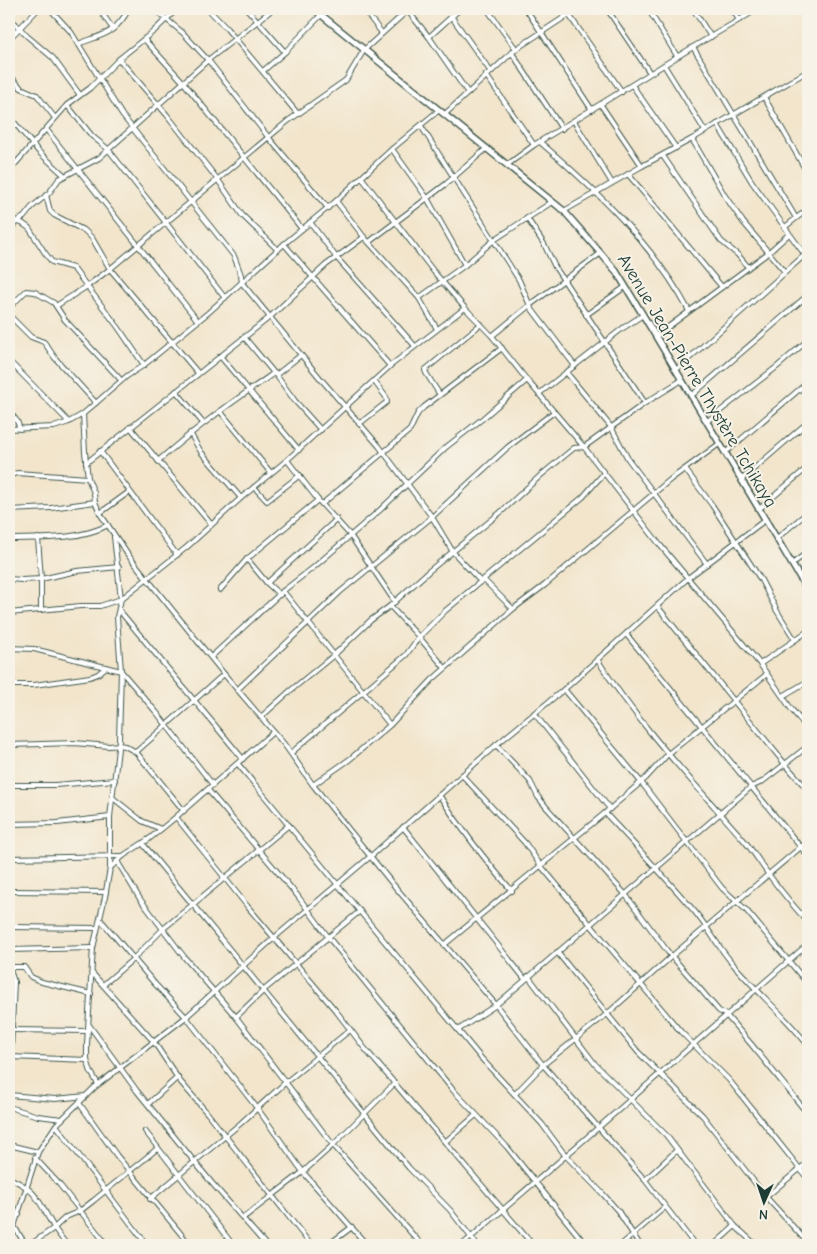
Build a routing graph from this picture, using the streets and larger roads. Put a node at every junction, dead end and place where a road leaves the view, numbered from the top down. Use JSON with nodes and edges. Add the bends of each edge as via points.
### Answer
{"nodes":[{"id":1,"x":38,"y":9,"type":"edge"},
{"id":2,"x":50,"y":9,"type":"edge"},
{"id":3,"x":99,"y":9,"type":"edge"},
{"id":4,"x":129,"y":9,"type":"edge"},
{"id":5,"x":154,"y":9,"type":"edge"},
{"id":6,"x":177,"y":9,"type":"edge"},
{"id":7,"x":208,"y":9,"type":"edge"},
{"id":8,"x":247,"y":9,"type":"edge"},
{"id":9,"x":272,"y":9,"type":"edge"},
{"id":10,"x":314,"y":9,"type":"edge"},
{"id":11,"x":363,"y":9,"type":"edge"},
{"id":12,"x":460,"y":9,"type":"edge"},
{"id":13,"x":487,"y":9,"type":"edge"},
{"id":14,"x":526,"y":9,"type":"edge"},
{"id":15,"x":565,"y":9,"type":"edge"},
{"id":16,"x":577,"y":9,"type":"edge"},
{"id":17,"x":607,"y":9,"type":"edge"},
{"id":18,"x":648,"y":9,"type":"edge"},
{"id":19,"x":692,"y":9,"type":"edge"},
{"id":20,"x":732,"y":9,"type":"edge"},
{"id":21,"x":758,"y":9,"type":"edge"},
{"id":22,"x":406,"y":10,"type":"edge"},
{"id":23,"x":453,"y":12,"type":"edge"},
{"id":24,"x":568,"y":14,"type":"junction"},
{"id":25,"x":321,"y":15,"type":"junction"},
{"id":26,"x":9,"y":16,"type":"edge"},
{"id":27,"x":166,"y":20,"type":"junction"},
{"id":28,"x":739,"y":20,"type":"junction"},
{"id":29,"x":258,"y":21,"type":"junction"},
{"id":30,"x":19,"y":28,"type":"junction"},
{"id":31,"x":114,"y":29,"type":"junction"},
{"id":32,"x":540,"y":32,"type":"junction"},
{"id":33,"x":382,"y":33,"type":"junction"},
{"id":34,"x":711,"y":36,"type":"junction"},
{"id":35,"x":429,"y":37,"type":"junction"},
{"id":36,"x":9,"y":39,"type":"edge"},
{"id":37,"x":144,"y":39,"type":"junction"},
{"id":38,"x":234,"y":40,"type":"junction"},
{"id":39,"x":78,"y":44,"type":"junction"},
{"id":40,"x":693,"y":47,"type":"junction"},
{"id":41,"x":516,"y":49,"type":"junction"},
{"id":42,"x":364,"y":50,"type":"junction"},
{"id":43,"x":285,"y":52,"type":"junction"},
{"id":44,"x":512,"y":52,"type":"junction"},
{"id":45,"x":678,"y":56,"type":"junction"},
{"id":46,"x":119,"y":59,"type":"junction"},
{"id":47,"x":208,"y":60,"type":"junction"},
{"id":48,"x":664,"y":65,"type":"junction"},
{"id":49,"x":263,"y":71,"type":"junction"},
{"id":50,"x":808,"y":71,"type":"edge"},
{"id":51,"x":491,"y":72,"type":"junction"},
{"id":52,"x":9,"y":74,"type":"edge"},
{"id":53,"x":650,"y":74,"type":"junction"},
{"id":54,"x":486,"y":75,"type":"junction"},
{"id":55,"x":99,"y":80,"type":"junction"},
{"id":56,"x":184,"y":82,"type":"junction"},
{"id":57,"x":632,"y":85,"type":"junction"},
{"id":58,"x":622,"y":92,"type":"junction"},
{"id":59,"x":468,"y":93,"type":"junction"},
{"id":60,"x":80,"y":95,"type":"junction"},
{"id":61,"x":764,"y":97,"type":"junction"},
{"id":62,"x":158,"y":105,"type":"junction"},
{"id":63,"x":601,"y":105,"type":"junction"},
{"id":64,"x":66,"y":106,"type":"junction"},
{"id":65,"x":439,"y":110,"type":"junction"},
{"id":66,"x":592,"y":110,"type":"junction"},
{"id":67,"x":298,"y":114,"type":"junction"},
{"id":68,"x":444,"y":114,"type":"junction"},
{"id":69,"x":734,"y":114,"type":"junction"},
{"id":70,"x":9,"y":116,"type":"edge"},
{"id":71,"x":55,"y":118,"type":"junction"},
{"id":72,"x":574,"y":121,"type":"junction"},
{"id":73,"x":717,"y":124,"type":"junction"},
{"id":74,"x":421,"y":126,"type":"junction"},
{"id":75,"x":132,"y":127,"type":"junction"},
{"id":76,"x":46,"y":128,"type":"junction"},
{"id":77,"x":562,"y":129,"type":"junction"},
{"id":78,"x":705,"y":131,"type":"junction"},
{"id":79,"x":269,"y":138,"type":"junction"},
{"id":80,"x":692,"y":139,"type":"junction"},
{"id":81,"x":540,"y":142,"type":"junction"},
{"id":82,"x":32,"y":143,"type":"junction"},
{"id":83,"x":534,"y":146,"type":"junction"},
{"id":84,"x":487,"y":148,"type":"junction"},
{"id":85,"x":676,"y":148,"type":"junction"},
{"id":86,"x":108,"y":149,"type":"junction"},
{"id":87,"x":392,"y":150,"type":"junction"},
{"id":88,"x":663,"y":156,"type":"junction"},
{"id":89,"x":244,"y":158,"type":"junction"},
{"id":90,"x":507,"y":165,"type":"junction"},
{"id":91,"x":642,"y":166,"type":"junction"},
{"id":92,"x":10,"y":167,"type":"edge"},
{"id":93,"x":78,"y":169,"type":"junction"},
{"id":94,"x":628,"y":174,"type":"junction"},
{"id":95,"x":808,"y":174,"type":"edge"},
{"id":96,"x":64,"y":175,"type":"junction"},
{"id":97,"x":454,"y":177,"type":"junction"},
{"id":98,"x":362,"y":178,"type":"junction"},
{"id":99,"x":218,"y":180,"type":"junction"},
{"id":100,"x":612,"y":183,"type":"junction"},
{"id":101,"x":597,"y":193,"type":"junction"},
{"id":102,"x":46,"y":196,"type":"junction"},
{"id":103,"x":427,"y":198,"type":"junction"},
{"id":104,"x":336,"y":201,"type":"junction"},
{"id":105,"x":191,"y":202,"type":"junction"},
{"id":106,"x":552,"y":202,"type":"junction"},
{"id":107,"x":328,"y":208,"type":"junction"},
{"id":108,"x":808,"y":209,"type":"edge"},
{"id":109,"x":564,"y":211,"type":"junction"},
{"id":110,"x":9,"y":214,"type":"edge"},
{"id":111,"x":527,"y":218,"type":"junction"},
{"id":112,"x":796,"y":218,"type":"junction"},
{"id":113,"x":16,"y":222,"type":"junction"},
{"id":114,"x":310,"y":222,"type":"junction"},
{"id":115,"x":166,"y":223,"type":"junction"},
{"id":116,"x":395,"y":223,"type":"junction"},
{"id":117,"x":784,"y":227,"type":"junction"},
{"id":118,"x":302,"y":229,"type":"junction"},
{"id":119,"x":9,"y":230,"type":"edge"},
{"id":120,"x":790,"y":234,"type":"junction"},
{"id":121,"x":364,"y":237,"type":"junction"},
{"id":122,"x":494,"y":240,"type":"junction"},
{"id":123,"x":369,"y":242,"type":"junction"},
{"id":124,"x":284,"y":244,"type":"junction"},
{"id":125,"x":138,"y":246,"type":"junction"},
{"id":126,"x":278,"y":250,"type":"junction"},
{"id":127,"x":601,"y":252,"type":"junction"},
{"id":128,"x":768,"y":253,"type":"junction"},
{"id":129,"x":807,"y":254,"type":"edge"},
{"id":130,"x":336,"y":257,"type":"junction"},
{"id":131,"x":465,"y":265,"type":"junction"},
{"id":132,"x":748,"y":267,"type":"junction"},
{"id":133,"x":110,"y":269,"type":"junction"},
{"id":134,"x":785,"y":272,"type":"junction"},
{"id":135,"x":313,"y":277,"type":"junction"},
{"id":136,"x":564,"y":280,"type":"junction"},
{"id":137,"x":443,"y":282,"type":"junction"},
{"id":138,"x":242,"y":283,"type":"junction"},
{"id":139,"x":86,"y":287,"type":"junction"},
{"id":140,"x":625,"y":287,"type":"junction"},
{"id":141,"x":722,"y":287,"type":"junction"},
{"id":142,"x":808,"y":295,"type":"edge"},
{"id":143,"x":225,"y":298,"type":"junction"},
{"id":144,"x":419,"y":298,"type":"junction"},
{"id":145,"x":530,"y":305,"type":"junction"},
{"id":146,"x":56,"y":306,"type":"junction"},
{"id":147,"x":9,"y":308,"type":"edge"},
{"id":148,"x":465,"y":308,"type":"junction"},
{"id":149,"x":689,"y":311,"type":"junction"},
{"id":150,"x":9,"y":315,"type":"edge"},
{"id":151,"x":586,"y":315,"type":"junction"},
{"id":152,"x":643,"y":315,"type":"junction"},
{"id":153,"x":270,"y":317,"type":"junction"},
{"id":154,"x":198,"y":321,"type":"junction"},
{"id":155,"x":481,"y":324,"type":"junction"},
{"id":156,"x":437,"y":329,"type":"junction"},
{"id":157,"x":244,"y":336,"type":"junction"},
{"id":158,"x":492,"y":336,"type":"junction"},
{"id":159,"x":656,"y":336,"type":"junction"},
{"id":160,"x":808,"y":340,"type":"edge"},
{"id":161,"x":173,"y":342,"type":"junction"},
{"id":162,"x":604,"y":342,"type":"junction"},
{"id":163,"x":415,"y":346,"type":"junction"},
{"id":164,"x":502,"y":348,"type":"junction"},
{"id":165,"x":301,"y":355,"type":"junction"},
{"id":166,"x":220,"y":356,"type":"junction"},
{"id":167,"x":9,"y":361,"type":"edge"},
{"id":168,"x":144,"y":365,"type":"junction"},
{"id":169,"x":390,"y":366,"type":"junction"},
{"id":170,"x":575,"y":366,"type":"junction"},
{"id":171,"x":676,"y":370,"type":"junction"},
{"id":172,"x":198,"y":372,"type":"junction"},
{"id":173,"x":566,"y":372,"type":"junction"},
{"id":174,"x":275,"y":374,"type":"junction"},
{"id":175,"x":121,"y":380,"type":"junction"},
{"id":176,"x":527,"y":380,"type":"junction"},
{"id":177,"x":682,"y":380,"type":"junction"},
{"id":178,"x":374,"y":381,"type":"junction"},
{"id":179,"x":808,"y":382,"type":"edge"},
{"id":180,"x":176,"y":390,"type":"junction"},
{"id":181,"x":249,"y":390,"type":"junction"},
{"id":182,"x":540,"y":393,"type":"junction"},
{"id":183,"x":440,"y":395,"type":"junction"},
{"id":184,"x":691,"y":396,"type":"junction"},
{"id":185,"x":96,"y":403,"type":"junction"},
{"id":186,"x":644,"y":403,"type":"junction"},
{"id":187,"x":345,"y":408,"type":"junction"},
{"id":188,"x":9,"y":411,"type":"edge"},
{"id":189,"x":220,"y":411,"type":"junction"},
{"id":190,"x":554,"y":412,"type":"junction"},
{"id":191,"x":83,"y":414,"type":"junction"},
{"id":192,"x":68,"y":422,"type":"junction"},
{"id":193,"x":706,"y":422,"type":"junction"},
{"id":194,"x":808,"y":422,"type":"edge"},
{"id":195,"x":203,"y":423,"type":"junction"},
{"id":196,"x":360,"y":424,"type":"junction"},
{"id":197,"x":130,"y":427,"type":"junction"},
{"id":198,"x":611,"y":428,"type":"junction"},
{"id":199,"x":9,"y":429,"type":"edge"},
{"id":200,"x":20,"y":429,"type":"junction"},
{"id":201,"x":321,"y":430,"type":"junction"},
{"id":202,"x":190,"y":433,"type":"junction"},
{"id":203,"x":719,"y":444,"type":"junction"},
{"id":204,"x":584,"y":447,"type":"junction"},
{"id":205,"x":299,"y":450,"type":"junction"},
{"id":206,"x":100,"y":451,"type":"junction"},
{"id":207,"x":383,"y":452,"type":"junction"},
{"id":208,"x":725,"y":454,"type":"junction"},
{"id":209,"x":287,"y":460,"type":"junction"},
{"id":210,"x":158,"y":461,"type":"junction"},
{"id":211,"x":86,"y":463,"type":"junction"},
{"id":212,"x":808,"y":468,"type":"edge"},
{"id":213,"x":684,"y":469,"type":"junction"},
{"id":214,"x":271,"y":473,"type":"junction"},
{"id":215,"x":604,"y":473,"type":"junction"},
{"id":216,"x":300,"y":475,"type":"junction"},
{"id":217,"x":9,"y":476,"type":"edge"},
{"id":218,"x":88,"y":478,"type":"junction"},
{"id":219,"x":742,"y":480,"type":"junction"},
{"id":220,"x":408,"y":484,"type":"junction"},
{"id":221,"x":254,"y":488,"type":"junction"},
{"id":222,"x":129,"y":492,"type":"junction"},
{"id":223,"x":654,"y":494,"type":"junction"},
{"id":224,"x":241,"y":498,"type":"junction"},
{"id":225,"x":95,"y":502,"type":"junction"},
{"id":226,"x":320,"y":502,"type":"junction"},
{"id":227,"x":758,"y":509,"type":"junction"},
{"id":228,"x":9,"y":510,"type":"edge"},
{"id":229,"x":634,"y":511,"type":"junction"},
{"id":230,"x":808,"y":512,"type":"edge"},
{"id":231,"x":100,"y":513,"type":"junction"},
{"id":232,"x":432,"y":517,"type":"junction"},
{"id":233,"x":337,"y":519,"type":"junction"},
{"id":234,"x":766,"y":520,"type":"junction"},
{"id":235,"x":211,"y":524,"type":"junction"},
{"id":236,"x":108,"y":526,"type":"junction"},
{"id":237,"x":114,"y":535,"type":"junction"},
{"id":238,"x":350,"y":535,"type":"junction"},
{"id":239,"x":38,"y":538,"type":"junction"},
{"id":240,"x":776,"y":538,"type":"junction"},
{"id":241,"x":9,"y":539,"type":"edge"},
{"id":242,"x":736,"y":543,"type":"junction"},
{"id":243,"x":453,"y":552,"type":"junction"},
{"id":244,"x":808,"y":552,"type":"edge"},
{"id":245,"x":176,"y":555,"type":"junction"},
{"id":246,"x":247,"y":559,"type":"junction"},
{"id":247,"x":707,"y":564,"type":"junction"},
{"id":248,"x":792,"y":564,"type":"junction"},
{"id":249,"x":119,"y":567,"type":"junction"},
{"id":250,"x":371,"y":567,"type":"junction"},
{"id":251,"x":41,"y":578,"type":"junction"},
{"id":252,"x":146,"y":578,"type":"junction"},
{"id":253,"x":688,"y":578,"type":"junction"},
{"id":254,"x":9,"y":579,"type":"edge"},
{"id":255,"x":482,"y":581,"type":"junction"},
{"id":256,"x":267,"y":583,"type":"junction"},
{"id":257,"x":220,"y":590,"type":"dead end"},
{"id":258,"x":808,"y":591,"type":"edge"},
{"id":259,"x":282,"y":593,"type":"junction"},
{"id":260,"x":121,"y":599,"type":"junction"},
{"id":261,"x":395,"y":602,"type":"junction"},
{"id":262,"x":390,"y":606,"type":"junction"},
{"id":263,"x":657,"y":606,"type":"junction"},
{"id":264,"x":513,"y":609,"type":"junction"},
{"id":265,"x":41,"y":610,"type":"junction"},
{"id":266,"x":120,"y":610,"type":"junction"},
{"id":267,"x":9,"y":613,"type":"edge"},
{"id":268,"x":309,"y":622,"type":"junction"},
{"id":269,"x":808,"y":631,"type":"edge"},
{"id":270,"x":626,"y":634,"type":"junction"},
{"id":271,"x":419,"y":636,"type":"junction"},
{"id":272,"x":794,"y":640,"type":"junction"},
{"id":273,"x":9,"y":648,"type":"edge"},
{"id":274,"x":334,"y":655,"type":"junction"},
{"id":275,"x":211,"y":657,"type":"junction"},
{"id":276,"x":598,"y":659,"type":"junction"},
{"id":277,"x":760,"y":664,"type":"junction"},
{"id":278,"x":106,"y":667,"type":"junction"},
{"id":279,"x":445,"y":668,"type":"junction"},
{"id":280,"x":121,"y":671,"type":"junction"},
{"id":281,"x":224,"y":674,"type":"junction"},
{"id":282,"x":767,"y":674,"type":"junction"},
{"id":283,"x":808,"y":681,"type":"edge"},
{"id":284,"x":9,"y":685,"type":"edge"},
{"id":285,"x":564,"y":689,"type":"junction"},
{"id":286,"x":237,"y":690,"type":"junction"},
{"id":287,"x":363,"y":691,"type":"junction"},
{"id":288,"x":784,"y":696,"type":"junction"},
{"id":289,"x":194,"y":700,"type":"junction"},
{"id":290,"x":733,"y":700,"type":"junction"},
{"id":291,"x":534,"y":713,"type":"junction"},
{"id":292,"x":261,"y":717,"type":"junction"},
{"id":293,"x":166,"y":725,"type":"junction"},
{"id":294,"x":390,"y":725,"type":"junction"},
{"id":295,"x":703,"y":727,"type":"junction"},
{"id":296,"x":808,"y":729,"type":"edge"},
{"id":297,"x":273,"y":732,"type":"junction"},
{"id":298,"x":9,"y":745,"type":"edge"},
{"id":299,"x":119,"y":745,"type":"junction"},
{"id":300,"x":496,"y":745,"type":"junction"},
{"id":301,"x":808,"y":746,"type":"edge"},
{"id":302,"x":136,"y":752,"type":"junction"},
{"id":303,"x":291,"y":753,"type":"junction"},
{"id":304,"x":668,"y":754,"type":"junction"},
{"id":305,"x":243,"y":759,"type":"junction"},
{"id":306,"x":238,"y":764,"type":"junction"},
{"id":307,"x":785,"y":764,"type":"junction"},
{"id":308,"x":462,"y":775,"type":"junction"},
{"id":309,"x":115,"y":780,"type":"junction"},
{"id":310,"x":641,"y":782,"type":"junction"},
{"id":311,"x":9,"y":785,"type":"edge"},
{"id":312,"x":213,"y":785,"type":"junction"},
{"id":313,"x":313,"y":785,"type":"junction"},
{"id":314,"x":751,"y":787,"type":"junction"},
{"id":315,"x":208,"y":790,"type":"junction"},
{"id":316,"x":808,"y":790,"type":"edge"},
{"id":317,"x":439,"y":795,"type":"junction"},
{"id":318,"x":113,"y":798,"type":"junction"},
{"id":319,"x":610,"y":809,"type":"junction"},
{"id":320,"x":184,"y":811,"type":"junction"},
{"id":321,"x":605,"y":813,"type":"junction"},
{"id":322,"x":720,"y":814,"type":"junction"},
{"id":323,"x":110,"y":817,"type":"junction"},
{"id":324,"x":176,"y":817,"type":"junction"},
{"id":325,"x":9,"y":824,"type":"edge"},
{"id":326,"x":289,"y":825,"type":"junction"},
{"id":327,"x":403,"y":827,"type":"junction"},
{"id":328,"x":161,"y":829,"type":"junction"},
{"id":329,"x":574,"y":838,"type":"junction"},
{"id":330,"x":808,"y":841,"type":"edge"},
{"id":331,"x":686,"y":842,"type":"junction"},
{"id":332,"x":143,"y":844,"type":"junction"},
{"id":333,"x":801,"y":848,"type":"junction"},
{"id":334,"x":259,"y":851,"type":"junction"},
{"id":335,"x":111,"y":856,"type":"junction"},
{"id":336,"x":123,"y":856,"type":"junction"},
{"id":337,"x":371,"y":856,"type":"junction"},
{"id":338,"x":808,"y":856,"type":"edge"},
{"id":339,"x":9,"y":858,"type":"edge"},
{"id":340,"x":117,"y":861,"type":"junction"},
{"id":341,"x":541,"y":866,"type":"junction"},
{"id":342,"x":110,"y":868,"type":"junction"},
{"id":343,"x":657,"y":868,"type":"junction"},
{"id":344,"x":768,"y":874,"type":"junction"},
{"id":345,"x":224,"y":877,"type":"junction"},
{"id":346,"x":338,"y":884,"type":"junction"},
{"id":347,"x":9,"y":891,"type":"edge"},
{"id":348,"x":512,"y":891,"type":"junction"},
{"id":349,"x":106,"y":892,"type":"junction"},
{"id":350,"x":625,"y":894,"type":"junction"},
{"id":351,"x":735,"y":902,"type":"junction"},
{"id":352,"x":191,"y":904,"type":"junction"},
{"id":353,"x":308,"y":909,"type":"junction"},
{"id":354,"x":360,"y":911,"type":"junction"},
{"id":355,"x":477,"y":918,"type":"junction"},
{"id":356,"x":100,"y":919,"type":"junction"},
{"id":357,"x":808,"y":922,"type":"edge"},
{"id":358,"x":590,"y":923,"type":"junction"},
{"id":359,"x":9,"y":927,"type":"edge"},
{"id":360,"x":97,"y":928,"type":"junction"},
{"id":361,"x":163,"y":928,"type":"junction"},
{"id":362,"x":706,"y":928,"type":"junction"},
{"id":363,"x":274,"y":938,"type":"junction"},
{"id":364,"x":329,"y":938,"type":"junction"},
{"id":365,"x":808,"y":944,"type":"edge"},
{"id":366,"x":444,"y":945,"type":"junction"},
{"id":367,"x":93,"y":948,"type":"junction"},
{"id":368,"x":9,"y":950,"type":"edge"},
{"id":369,"x":557,"y":952,"type":"junction"},
{"id":370,"x":672,"y":956,"type":"junction"},
{"id":371,"x":133,"y":959,"type":"junction"},
{"id":372,"x":789,"y":960,"type":"junction"},
{"id":373,"x":295,"y":964,"type":"junction"},
{"id":374,"x":244,"y":966,"type":"junction"},
{"id":375,"x":92,"y":973,"type":"junction"},
{"id":376,"x":527,"y":978,"type":"junction"},
{"id":377,"x":808,"y":984,"type":"edge"},
{"id":378,"x":103,"y":985,"type":"junction"},
{"id":379,"x":641,"y":985,"type":"junction"},
{"id":380,"x":264,"y":990,"type":"junction"},
{"id":381,"x":756,"y":990,"type":"junction"},
{"id":382,"x":215,"y":991,"type":"junction"},
{"id":383,"x":91,"y":994,"type":"junction"},
{"id":384,"x":496,"y":1005,"type":"junction"},
{"id":385,"x":607,"y":1014,"type":"junction"},
{"id":386,"x":726,"y":1015,"type":"junction"},
{"id":387,"x":10,"y":1016,"type":"edge"},
{"id":388,"x":236,"y":1017,"type":"junction"},
{"id":389,"x":186,"y":1018,"type":"junction"},
{"id":390,"x":88,"y":1024,"type":"junction"},
{"id":391,"x":12,"y":1030,"type":"junction"},
{"id":392,"x":350,"y":1030,"type":"junction"},
{"id":393,"x":458,"y":1030,"type":"junction"},
{"id":394,"x":88,"y":1031,"type":"junction"},
{"id":395,"x":575,"y":1039,"type":"junction"},
{"id":396,"x":154,"y":1042,"type":"junction"},
{"id":397,"x":693,"y":1044,"type":"junction"},
{"id":398,"x":808,"y":1044,"type":"edge"},
{"id":399,"x":316,"y":1056,"type":"junction"},
{"id":400,"x":9,"y":1057,"type":"edge"},
{"id":401,"x":87,"y":1060,"type":"junction"},
{"id":402,"x":543,"y":1065,"type":"junction"},
{"id":403,"x":119,"y":1068,"type":"junction"},
{"id":404,"x":661,"y":1074,"type":"junction"},
{"id":405,"x":178,"y":1077,"type":"junction"},
{"id":406,"x":286,"y":1082,"type":"junction"},
{"id":407,"x":394,"y":1083,"type":"junction"},
{"id":408,"x":98,"y":1084,"type":"junction"},
{"id":409,"x":515,"y":1094,"type":"junction"},
{"id":410,"x":9,"y":1095,"type":"edge"},
{"id":411,"x":86,"y":1096,"type":"junction"},
{"id":412,"x":630,"y":1100,"type":"junction"},
{"id":413,"x":80,"y":1103,"type":"junction"},
{"id":414,"x":148,"y":1104,"type":"junction"},
{"id":415,"x":9,"y":1108,"type":"edge"},
{"id":416,"x":257,"y":1108,"type":"junction"},
{"id":417,"x":364,"y":1113,"type":"junction"},
{"id":418,"x":808,"y":1114,"type":"edge"},
{"id":419,"x":476,"y":1115,"type":"junction"},
{"id":420,"x":62,"y":1119,"type":"junction"},
{"id":421,"x":56,"y":1125,"type":"junction"},
{"id":422,"x":599,"y":1127,"type":"junction"},
{"id":423,"x":145,"y":1131,"type":"dead end"},
{"id":424,"x":226,"y":1136,"type":"junction"},
{"id":425,"x":445,"y":1142,"type":"junction"},
{"id":426,"x":9,"y":1145,"type":"edge"},
{"id":427,"x":333,"y":1145,"type":"junction"},
{"id":428,"x":158,"y":1148,"type":"junction"},
{"id":429,"x":678,"y":1150,"type":"junction"},
{"id":430,"x":38,"y":1152,"type":"junction"},
{"id":431,"x":565,"y":1155,"type":"junction"},
{"id":432,"x":35,"y":1158,"type":"junction"},
{"id":433,"x":195,"y":1162,"type":"junction"},
{"id":434,"x":808,"y":1162,"type":"edge"},
{"id":435,"x":800,"y":1168,"type":"junction"},
{"id":436,"x":129,"y":1171,"type":"junction"},
{"id":437,"x":303,"y":1172,"type":"junction"},
{"id":438,"x":178,"y":1175,"type":"junction"},
{"id":439,"x":9,"y":1178,"type":"edge"},
{"id":440,"x":808,"y":1179,"type":"edge"},
{"id":441,"x":645,"y":1180,"type":"junction"},
{"id":442,"x":535,"y":1182,"type":"junction"},
{"id":443,"x":26,"y":1186,"type":"junction"},
{"id":444,"x":106,"y":1191,"type":"junction"},
{"id":445,"x":271,"y":1196,"type":"junction"},
{"id":446,"x":766,"y":1197,"type":"junction"},
{"id":447,"x":150,"y":1199,"type":"junction"},
{"id":448,"x":665,"y":1207,"type":"junction"},
{"id":449,"x":502,"y":1209,"type":"junction"},
{"id":450,"x":9,"y":1211,"type":"edge"},
{"id":451,"x":80,"y":1211,"type":"junction"},
{"id":452,"x":18,"y":1215,"type":"junction"},
{"id":453,"x":243,"y":1218,"type":"junction"},
{"id":454,"x":735,"y":1226,"type":"junction"},
{"id":455,"x":352,"y":1227,"type":"junction"},
{"id":456,"x":15,"y":1228,"type":"junction"},
{"id":457,"x":54,"y":1228,"type":"junction"},
{"id":458,"x":633,"y":1236,"type":"junction"},
{"id":459,"x":471,"y":1237,"type":"junction"},
{"id":460,"x":9,"y":1242,"type":"edge"},
{"id":461,"x":808,"y":1243,"type":"edge"},
{"id":462,"x":26,"y":1245,"type":"edge"},
{"id":463,"x":30,"y":1245,"type":"edge"},
{"id":464,"x":67,"y":1245,"type":"edge"},
{"id":465,"x":107,"y":1245,"type":"edge"},
{"id":466,"x":147,"y":1245,"type":"edge"},
{"id":467,"x":190,"y":1245,"type":"edge"},
{"id":468,"x":233,"y":1245,"type":"edge"},
{"id":469,"x":266,"y":1245,"type":"edge"},
{"id":470,"x":311,"y":1245,"type":"edge"},
{"id":471,"x":328,"y":1245,"type":"edge"},
{"id":472,"x":368,"y":1245,"type":"edge"},
{"id":473,"x":422,"y":1245,"type":"edge"},
{"id":474,"x":462,"y":1245,"type":"edge"},
{"id":475,"x":477,"y":1245,"type":"edge"},
{"id":476,"x":532,"y":1245,"type":"edge"},
{"id":477,"x":586,"y":1245,"type":"edge"},
{"id":478,"x":621,"y":1245,"type":"edge"},
{"id":479,"x":640,"y":1245,"type":"edge"},
{"id":480,"x":695,"y":1245,"type":"edge"},
{"id":481,"x":714,"y":1245,"type":"edge"},
{"id":482,"x":756,"y":1245,"type":"edge"}],
"edges":[{"from":1,"to":30,"type":"street"},
{"from":2,"to":39,"type":"street"},
{"from":3,"to":31,"type":"street"},
{"from":4,"to":31,"type":"street"},
{"from":5,"to":27,"type":"street"},
{"from":6,"to":27,"type":"street"},
{"from":7,"to":38,"type":"street"},
{"from":8,"to":29,"type":"street"},
{"from":9,"to":29,"type":"street"},
{"from":10,"to":25,"type":"street","name":"Avenue Jean-Pierre Thystère Tchikaya"},
{"from":11,"to":33,"type":"street"},
{"from":12,"to":23,"type":"street"},
{"from":13,"to":41,"type":"street"},
{"from":14,"to":32,"type":"street"},
{"from":15,"to":24,"type":"street"},
{"from":16,"to":24,"type":"street"},
{"from":17,"to":53,"type":"street"},
{"from":18,"to":45,"type":"street"},
{"from":19,"to":34,"type":"street"},
{"from":20,"to":28,"type":"street"},
{"from":21,"to":28,"type":"street"},
{"from":22,"to":33,"type":"street"},
{"from":22,"to":35,"type":"street"},
{"from":23,"to":35,"type":"street"},
{"from":23,"to":51,"type":"street"},
{"from":24,"to":32,"type":"street"},
{"from":24,"to":58,"type":"street"},
{"from":25,"to":42,"type":"street","name":"Avenue Jean-Pierre Thystère Tchikaya"},
{"from":25,"to":43,"type":"street"},
{"from":26,"to":30,"type":"street"},
{"from":27,"to":37,"type":"street"},
{"from":27,"to":47,"type":"street"},
{"from":28,"to":34,"type":"street"},
{"from":29,"to":38,"type":"street"},
{"from":29,"to":43,"type":"street"},
{"from":30,"to":36,"type":"street"},
{"from":30,"to":60,"type":"street","via":[[52,58]]},
{"from":31,"to":39,"type":"street"},
{"from":32,"to":41,"type":"street"},
{"from":32,"to":66,"type":"street"},
{"from":33,"to":42,"type":"street"},
{"from":34,"to":40,"type":"street"},
{"from":35,"to":59,"type":"street"},
{"from":37,"to":46,"type":"street"},
{"from":37,"to":56,"type":"street"},
{"from":38,"to":47,"type":"street"},
{"from":38,"to":49,"type":"street"},
{"from":39,"to":55,"type":"street"},
{"from":40,"to":45,"type":"street"},
{"from":40,"to":69,"type":"street"},
{"from":41,"to":44,"type":"street"},
{"from":42,"to":65,"type":"street","name":"Avenue Jean-Pierre Thystère Tchikaya"},
{"from":42,"to":67,"type":"street","via":[[346,80]]},
{"from":43,"to":49,"type":"street"},
{"from":44,"to":51,"type":"street"},
{"from":44,"to":77,"type":"street"},
{"from":45,"to":48,"type":"street"},
{"from":46,"to":55,"type":"street"},
{"from":46,"to":62,"type":"street"},
{"from":47,"to":56,"type":"street"},
{"from":47,"to":79,"type":"street"},
{"from":48,"to":53,"type":"street"},
{"from":48,"to":78,"type":"street"},
{"from":49,"to":67,"type":"street"},
{"from":50,"to":61,"type":"street"},
{"from":51,"to":54,"type":"street"},
{"from":52,"to":71,"type":"street","via":[[21,88],[37,95]]},
{"from":53,"to":57,"type":"street"},
{"from":54,"to":59,"type":"street"},
{"from":54,"to":83,"type":"street"},
{"from":55,"to":60,"type":"street"},
{"from":55,"to":75,"type":"street"},
{"from":56,"to":62,"type":"street"},
{"from":56,"to":89,"type":"street"},
{"from":57,"to":58,"type":"street"},
{"from":57,"to":85,"type":"street"},
{"from":58,"to":63,"type":"street"},
{"from":59,"to":68,"type":"street"},
{"from":60,"to":64,"type":"street"},
{"from":61,"to":69,"type":"street"},
{"from":61,"to":95,"type":"street"},
{"from":62,"to":75,"type":"street"},
{"from":62,"to":99,"type":"street"},
{"from":63,"to":66,"type":"street"},
{"from":63,"to":91,"type":"street"},
{"from":64,"to":71,"type":"street"},
{"from":64,"to":86,"type":"street"},
{"from":65,"to":68,"type":"street","name":"Avenue Jean-Pierre Thystère Tchikaya"},
{"from":65,"to":74,"type":"street"},
{"from":66,"to":72,"type":"street"},
{"from":67,"to":79,"type":"street"},
{"from":68,"to":84,"type":"street","name":"Avenue Jean-Pierre Thystère Tchikaya"},
{"from":69,"to":73,"type":"street"},
{"from":69,"to":112,"type":"street"},
{"from":70,"to":82,"type":"street"},
{"from":71,"to":76,"type":"street"},
{"from":72,"to":77,"type":"street"},
{"from":72,"to":100,"type":"street"},
{"from":73,"to":78,"type":"street"},
{"from":73,"to":117,"type":"street"},
{"from":74,"to":87,"type":"street"},
{"from":74,"to":97,"type":"street"},
{"from":75,"to":86,"type":"street"},
{"from":75,"to":105,"type":"street"},
{"from":76,"to":82,"type":"street"},
{"from":76,"to":93,"type":"street"},
{"from":77,"to":81,"type":"street"},
{"from":78,"to":80,"type":"street"},
{"from":79,"to":89,"type":"street"},
{"from":79,"to":107,"type":"street"},
{"from":80,"to":85,"type":"street"},
{"from":80,"to":128,"type":"street","via":[[742,222]]},
{"from":81,"to":83,"type":"street"},
{"from":81,"to":101,"type":"street"},
{"from":82,"to":92,"type":"street"},
{"from":82,"to":96,"type":"street"},
{"from":83,"to":90,"type":"street"},
{"from":84,"to":90,"type":"street","name":"Avenue Jean-Pierre Thystère Tchikaya"},
{"from":84,"to":97,"type":"street"},
{"from":85,"to":88,"type":"street"},
{"from":86,"to":93,"type":"street"},
{"from":86,"to":115,"type":"street"},
{"from":87,"to":98,"type":"street"},
{"from":87,"to":103,"type":"street"},
{"from":88,"to":91,"type":"street"},
{"from":88,"to":132,"type":"street","via":[[721,241]]},
{"from":89,"to":99,"type":"street"},
{"from":89,"to":118,"type":"street"},
{"from":90,"to":106,"type":"street","name":"Avenue Jean-Pierre Thystère Tchikaya"},
{"from":91,"to":94,"type":"street"},
{"from":93,"to":96,"type":"street"},
{"from":93,"to":125,"type":"street"},
{"from":94,"to":100,"type":"street"},
{"from":94,"to":141,"type":"street"},
{"from":96,"to":102,"type":"street"},
{"from":97,"to":103,"type":"street"},
{"from":97,"to":122,"type":"street"},
{"from":98,"to":104,"type":"street"},
{"from":98,"to":116,"type":"street"},
{"from":99,"to":105,"type":"street"},
{"from":99,"to":126,"type":"street","via":[[242,215]]},
{"from":100,"to":101,"type":"street"},
{"from":101,"to":109,"type":"street"},
{"from":101,"to":149,"type":"street","via":[[658,263]]},
{"from":102,"to":113,"type":"street"},
{"from":102,"to":133,"type":"street","via":[[54,215],[92,238]]},
{"from":103,"to":116,"type":"street"},
{"from":103,"to":131,"type":"street"},
{"from":104,"to":107,"type":"street"},
{"from":104,"to":121,"type":"street"},
{"from":105,"to":115,"type":"street"},
{"from":105,"to":138,"type":"street","via":[[234,256]]},
{"from":106,"to":109,"type":"street","name":"Avenue Jean-Pierre Thystère Tchikaya"},
{"from":106,"to":111,"type":"street"},
{"from":107,"to":114,"type":"street"},
{"from":108,"to":112,"type":"street"},
{"from":109,"to":127,"type":"street","name":"Avenue Jean-Pierre Thystère Tchikaya"},
{"from":110,"to":113,"type":"street"},
{"from":111,"to":122,"type":"street"},
{"from":111,"to":136,"type":"street"},
{"from":112,"to":117,"type":"street"},
{"from":113,"to":119,"type":"street"},
{"from":113,"to":139,"type":"street","via":[[29,228],[52,262],[73,268]]},
{"from":114,"to":118,"type":"street"},
{"from":114,"to":130,"type":"street"},
{"from":115,"to":125,"type":"street"},
{"from":115,"to":143,"type":"street"},
{"from":116,"to":123,"type":"street"},
{"from":116,"to":137,"type":"street"},
{"from":117,"to":120,"type":"street"},
{"from":118,"to":124,"type":"street"},
{"from":120,"to":128,"type":"street"},
{"from":120,"to":129,"type":"street"},
{"from":121,"to":123,"type":"street"},
{"from":121,"to":130,"type":"street"},
{"from":122,"to":131,"type":"street"},
{"from":122,"to":145,"type":"street"},
{"from":123,"to":144,"type":"street"},
{"from":124,"to":126,"type":"street"},
{"from":124,"to":135,"type":"street"},
{"from":125,"to":133,"type":"street"},
{"from":125,"to":154,"type":"street"},
{"from":126,"to":138,"type":"street"},
{"from":127,"to":136,"type":"street"},
{"from":127,"to":140,"type":"street","name":"Avenue Jean-Pierre Thystère Tchikaya"},
{"from":128,"to":132,"type":"street"},
{"from":128,"to":134,"type":"street"},
{"from":129,"to":134,"type":"street"},
{"from":130,"to":135,"type":"street"},
{"from":130,"to":163,"type":"street"},
{"from":131,"to":137,"type":"street"},
{"from":132,"to":141,"type":"street"},
{"from":133,"to":139,"type":"street"},
{"from":133,"to":161,"type":"street"},
{"from":134,"to":171,"type":"street"},
{"from":135,"to":153,"type":"street"},
{"from":135,"to":169,"type":"street"},
{"from":136,"to":145,"type":"street"},
{"from":136,"to":151,"type":"street"},
{"from":137,"to":144,"type":"street"},
{"from":137,"to":148,"type":"street"},
{"from":138,"to":143,"type":"street"},
{"from":138,"to":153,"type":"street"},
{"from":139,"to":146,"type":"street"},
{"from":139,"to":168,"type":"street"},
{"from":140,"to":151,"type":"street"},
{"from":140,"to":152,"type":"street","name":"Avenue Jean-Pierre Thystère Tchikaya"},
{"from":141,"to":149,"type":"street"},
{"from":142,"to":184,"type":"street"},
{"from":143,"to":154,"type":"street"},
{"from":144,"to":156,"type":"street"},
{"from":145,"to":158,"type":"street"},
{"from":145,"to":170,"type":"street"},
{"from":146,"to":147,"type":"street","via":[[26,290]]},
{"from":146,"to":175,"type":"street"},
{"from":148,"to":155,"type":"street"},
{"from":148,"to":156,"type":"street"},
{"from":149,"to":159,"type":"street"},
{"from":150,"to":185,"type":"street","via":[[31,337],[44,342]]},
{"from":151,"to":162,"type":"street"},
{"from":152,"to":159,"type":"street","name":"Avenue Jean-Pierre Thystère Tchikaya"},
{"from":152,"to":162,"type":"street"},
{"from":153,"to":157,"type":"street"},
{"from":153,"to":165,"type":"street"},
{"from":154,"to":161,"type":"street"},
{"from":155,"to":158,"type":"street"},
{"from":155,"to":183,"type":"street","via":[[425,370]]},
{"from":156,"to":163,"type":"street"},
{"from":157,"to":166,"type":"street"},
{"from":157,"to":174,"type":"street"},
{"from":158,"to":164,"type":"street"},
{"from":159,"to":171,"type":"street","name":"Avenue Jean-Pierre Thystère Tchikaya"},
{"from":160,"to":193,"type":"street"},
{"from":161,"to":168,"type":"street"},
{"from":161,"to":172,"type":"street"},
{"from":162,"to":170,"type":"street"},
{"from":162,"to":186,"type":"street"},
{"from":163,"to":169,"type":"street"},
{"from":164,"to":176,"type":"street"},
{"from":164,"to":183,"type":"street"},
{"from":165,"to":174,"type":"street"},
{"from":165,"to":187,"type":"street"},
{"from":166,"to":172,"type":"street"},
{"from":166,"to":181,"type":"street"},
{"from":167,"to":192,"type":"street"},
{"from":168,"to":175,"type":"street"},
{"from":169,"to":178,"type":"street"},
{"from":170,"to":173,"type":"street"},
{"from":171,"to":177,"type":"street","name":"Avenue Jean-Pierre Thystère Tchikaya"},
{"from":172,"to":180,"type":"street"},
{"from":173,"to":182,"type":"street"},
{"from":173,"to":198,"type":"street"},
{"from":174,"to":181,"type":"street"},
{"from":174,"to":201,"type":"street"},
{"from":175,"to":185,"type":"street"},
{"from":176,"to":182,"type":"street"},
{"from":176,"to":220,"type":"street","via":[[445,448]]},
{"from":177,"to":184,"type":"street","name":"Avenue Jean-Pierre Thystère Tchikaya"},
{"from":177,"to":186,"type":"street"},
{"from":178,"to":187,"type":"street"},
{"from":178,"to":196,"type":"street","via":[[387,402]]},
{"from":179,"to":208,"type":"street"},
{"from":180,"to":195,"type":"street"},
{"from":180,"to":197,"type":"street"},
{"from":181,"to":189,"type":"street"},
{"from":181,"to":205,"type":"street"},
{"from":182,"to":190,"type":"street"},
{"from":183,"to":207,"type":"street","via":[[418,413],[410,430]]},
{"from":184,"to":193,"type":"street","name":"Avenue Jean-Pierre Thystère Tchikaya"},
{"from":185,"to":191,"type":"street"},
{"from":186,"to":198,"type":"street"},
{"from":187,"to":196,"type":"street"},
{"from":187,"to":201,"type":"street"},
{"from":188,"to":200,"type":"street"},
{"from":189,"to":195,"type":"street"},
{"from":189,"to":214,"type":"street"},
{"from":190,"to":204,"type":"street"},
{"from":190,"to":232,"type":"street","via":[[508,447]]},
{"from":191,"to":192,"type":"street"},
{"from":191,"to":211,"type":"street"},
{"from":192,"to":200,"type":"street","via":[[54,427]]},
{"from":193,"to":203,"type":"street","name":"Avenue Jean-Pierre Thystère Tchikaya"},
{"from":194,"to":219,"type":"street"},
{"from":195,"to":202,"type":"street"},
{"from":196,"to":207,"type":"street"},
{"from":197,"to":206,"type":"street"},
{"from":197,"to":210,"type":"street"},
{"from":198,"to":204,"type":"street"},
{"from":198,"to":223,"type":"street","via":[[628,459]]},
{"from":199,"to":200,"type":"street"},
{"from":201,"to":205,"type":"street"},
{"from":202,"to":210,"type":"street"},
{"from":202,"to":224,"type":"street","via":[[201,452]]},
{"from":203,"to":208,"type":"street","name":"Avenue Jean-Pierre Thystère Tchikaya"},
{"from":203,"to":213,"type":"street"},
{"from":204,"to":215,"type":"street"},
{"from":204,"to":243,"type":"street","via":[[574,448]]},
{"from":205,"to":209,"type":"street"},
{"from":206,"to":211,"type":"street"},
{"from":206,"to":222,"type":"street"},
{"from":207,"to":220,"type":"street"},
{"from":207,"to":226,"type":"street"},
{"from":208,"to":219,"type":"street","name":"Avenue Jean-Pierre Thystère Tchikaya"},
{"from":209,"to":214,"type":"street"},
{"from":209,"to":216,"type":"street"},
{"from":210,"to":235,"type":"street"},
{"from":211,"to":218,"type":"street"},
{"from":212,"to":227,"type":"street"},
{"from":213,"to":223,"type":"street"},
{"from":213,"to":242,"type":"street"},
{"from":214,"to":221,"type":"street"},
{"from":215,"to":229,"type":"street"},
{"from":215,"to":255,"type":"street","via":[[583,497]]},
{"from":216,"to":221,"type":"street","via":[[268,501]]},
{"from":216,"to":226,"type":"street"},
{"from":217,"to":218,"type":"street"},
{"from":218,"to":225,"type":"street"},
{"from":219,"to":227,"type":"street","name":"Avenue Jean-Pierre Thystère Tchikaya"},
{"from":220,"to":232,"type":"street"},
{"from":220,"to":238,"type":"street"},
{"from":221,"to":224,"type":"street"},
{"from":222,"to":231,"type":"street"},
{"from":222,"to":245,"type":"street"},
{"from":223,"to":229,"type":"street"},
{"from":223,"to":247,"type":"street"},
{"from":224,"to":235,"type":"street"},
{"from":225,"to":228,"type":"street"},
{"from":225,"to":231,"type":"street"},
{"from":226,"to":233,"type":"street"},
{"from":226,"to":246,"type":"street"},
{"from":227,"to":234,"type":"street","name":"Avenue Jean-Pierre Thystère Tchikaya"},
{"from":229,"to":253,"type":"street"},
{"from":229,"to":264,"type":"street"},
{"from":230,"to":240,"type":"street"},
{"from":231,"to":236,"type":"street"},
{"from":232,"to":243,"type":"street"},
{"from":232,"to":250,"type":"street"},
{"from":233,"to":238,"type":"street"},
{"from":233,"to":256,"type":"street"},
{"from":234,"to":240,"type":"street","name":"Avenue Jean-Pierre Thystère Tchikaya"},
{"from":234,"to":242,"type":"street"},
{"from":235,"to":245,"type":"street"},
{"from":236,"to":237,"type":"street"},
{"from":236,"to":239,"type":"street","via":[[88,533]]},
{"from":237,"to":249,"type":"street"},
{"from":237,"to":252,"type":"street"},
{"from":238,"to":250,"type":"street"},
{"from":238,"to":259,"type":"street"},
{"from":239,"to":241,"type":"street"},
{"from":239,"to":251,"type":"street"},
{"from":240,"to":248,"type":"street","name":"Avenue Jean-Pierre Thystère Tchikaya"},
{"from":242,"to":247,"type":"street"},
{"from":242,"to":272,"type":"street"},
{"from":243,"to":255,"type":"street"},
{"from":243,"to":261,"type":"street"},
{"from":244,"to":248,"type":"street"},
{"from":245,"to":252,"type":"street"},
{"from":246,"to":256,"type":"street"},
{"from":246,"to":257,"type":"street"},
{"from":247,"to":253,"type":"street"},
{"from":248,"to":258,"type":"street","name":"Avenue Jean-Pierre Thystère Tchikaya"},
{"from":249,"to":251,"type":"street"},
{"from":249,"to":260,"type":"street"},
{"from":250,"to":261,"type":"street"},
{"from":250,"to":268,"type":"street"},
{"from":251,"to":254,"type":"street"},
{"from":251,"to":265,"type":"street"},
{"from":252,"to":260,"type":"street"},
{"from":252,"to":275,"type":"street"},
{"from":253,"to":263,"type":"street"},
{"from":253,"to":277,"type":"street"},
{"from":255,"to":264,"type":"street"},
{"from":255,"to":271,"type":"street"},
{"from":256,"to":259,"type":"street"},
{"from":259,"to":268,"type":"street"},
{"from":259,"to":275,"type":"street"},
{"from":260,"to":265,"type":"street","via":[[100,606]]},
{"from":260,"to":266,"type":"street"},
{"from":261,"to":262,"type":"street"},
{"from":262,"to":271,"type":"street"},
{"from":262,"to":274,"type":"street"},
{"from":263,"to":270,"type":"street"},
{"from":263,"to":290,"type":"street"},
{"from":264,"to":279,"type":"street"},
{"from":265,"to":267,"type":"street"},
{"from":266,"to":280,"type":"street","via":[[117,617]]},
{"from":266,"to":289,"type":"street"},
{"from":268,"to":274,"type":"street"},
{"from":268,"to":286,"type":"street"},
{"from":269,"to":272,"type":"street"},
{"from":270,"to":276,"type":"street"},
{"from":270,"to":295,"type":"street"},
{"from":271,"to":279,"type":"street"},
{"from":271,"to":287,"type":"street","via":[[406,655]]},
{"from":272,"to":277,"type":"street"},
{"from":273,"to":278,"type":"street","via":[[34,649]]},
{"from":274,"to":287,"type":"street"},
{"from":274,"to":292,"type":"street"},
{"from":275,"to":281,"type":"street"},
{"from":276,"to":285,"type":"street"},
{"from":276,"to":304,"type":"street"},
{"from":277,"to":282,"type":"street"},
{"from":278,"to":280,"type":"street"},
{"from":278,"to":284,"type":"street","via":[[90,677]]},
{"from":279,"to":294,"type":"street"},
{"from":280,"to":293,"type":"street"},
{"from":280,"to":299,"type":"street"},
{"from":281,"to":286,"type":"street"},
{"from":281,"to":289,"type":"street"},
{"from":282,"to":288,"type":"street"},
{"from":282,"to":290,"type":"street"},
{"from":283,"to":288,"type":"street"},
{"from":285,"to":291,"type":"street"},
{"from":285,"to":310,"type":"street"},
{"from":286,"to":292,"type":"street"},
{"from":287,"to":294,"type":"street"},
{"from":287,"to":303,"type":"street"},
{"from":288,"to":296,"type":"street"},
{"from":289,"to":293,"type":"street"},
{"from":289,"to":305,"type":"street"},
{"from":290,"to":295,"type":"street"},
{"from":290,"to":307,"type":"street"},
{"from":291,"to":300,"type":"street"},
{"from":291,"to":319,"type":"street"},
{"from":292,"to":297,"type":"street"},
{"from":293,"to":302,"type":"street"},
{"from":293,"to":312,"type":"street"},
{"from":294,"to":313,"type":"street"},
{"from":295,"to":304,"type":"street"},
{"from":295,"to":314,"type":"street"},
{"from":297,"to":303,"type":"street"},
{"from":297,"to":305,"type":"street"},
{"from":298,"to":299,"type":"street"},
{"from":299,"to":302,"type":"street"},
{"from":299,"to":309,"type":"street"},
{"from":300,"to":308,"type":"street"},
{"from":300,"to":329,"type":"street","via":[[530,781],[542,803]]},
{"from":301,"to":307,"type":"street"},
{"from":302,"to":320,"type":"street"},
{"from":303,"to":313,"type":"street"},
{"from":304,"to":310,"type":"street"},
{"from":304,"to":322,"type":"street"},
{"from":305,"to":306,"type":"street"},
{"from":306,"to":312,"type":"street"},
{"from":306,"to":326,"type":"street"},
{"from":307,"to":314,"type":"street"},
{"from":307,"to":316,"type":"street"},
{"from":308,"to":317,"type":"street"},
{"from":308,"to":341,"type":"street","via":[[525,843]]},
{"from":309,"to":311,"type":"street"},
{"from":309,"to":318,"type":"street"},
{"from":310,"to":319,"type":"street"},
{"from":310,"to":331,"type":"street"},
{"from":312,"to":315,"type":"street"},
{"from":313,"to":337,"type":"street"},
{"from":314,"to":322,"type":"street"},
{"from":314,"to":333,"type":"street"},
{"from":315,"to":320,"type":"street"},
{"from":315,"to":334,"type":"street"},
{"from":317,"to":327,"type":"street"},
{"from":317,"to":348,"type":"street","via":[[466,836]]},
{"from":318,"to":323,"type":"street"},
{"from":318,"to":328,"type":"street","via":[[142,821]]},
{"from":319,"to":321,"type":"street"},
{"from":320,"to":324,"type":"street"},
{"from":321,"to":329,"type":"street"},
{"from":321,"to":343,"type":"street"},
{"from":322,"to":331,"type":"street"},
{"from":322,"to":344,"type":"street"},
{"from":323,"to":325,"type":"street"},
{"from":323,"to":335,"type":"street"},
{"from":324,"to":328,"type":"street"},
{"from":324,"to":345,"type":"street"},
{"from":326,"to":334,"type":"street"},
{"from":326,"to":346,"type":"street"},
{"from":327,"to":337,"type":"street"},
{"from":327,"to":355,"type":"street"},
{"from":328,"to":332,"type":"street"},
{"from":329,"to":341,"type":"street"},
{"from":329,"to":350,"type":"street"},
{"from":330,"to":333,"type":"street"},
{"from":331,"to":343,"type":"street"},
{"from":331,"to":351,"type":"street"},
{"from":332,"to":336,"type":"street"},
{"from":332,"to":352,"type":"street"},
{"from":333,"to":338,"type":"street"},
{"from":333,"to":344,"type":"street"},
{"from":334,"to":345,"type":"street"},
{"from":334,"to":353,"type":"street"},
{"from":335,"to":336,"type":"street"},
{"from":335,"to":339,"type":"street"},
{"from":335,"to":342,"type":"street"},
{"from":336,"to":340,"type":"street"},
{"from":337,"to":346,"type":"street"},
{"from":337,"to":366,"type":"street"},
{"from":340,"to":342,"type":"street"},
{"from":340,"to":361,"type":"street","via":[[140,899]]},
{"from":341,"to":348,"type":"street"},
{"from":341,"to":358,"type":"street"},
{"from":342,"to":349,"type":"street"},
{"from":343,"to":350,"type":"street"},
{"from":343,"to":362,"type":"street"},
{"from":344,"to":351,"type":"street"},
{"from":344,"to":357,"type":"street"},
{"from":345,"to":352,"type":"street"},
{"from":345,"to":363,"type":"street"},
{"from":346,"to":353,"type":"street"},
{"from":346,"to":354,"type":"street"},
{"from":347,"to":349,"type":"street"},
{"from":348,"to":355,"type":"street"},
{"from":349,"to":356,"type":"street"},
{"from":350,"to":358,"type":"street"},
{"from":350,"to":370,"type":"street"},
{"from":351,"to":362,"type":"street"},
{"from":351,"to":372,"type":"street","via":[[746,910]]},
{"from":352,"to":361,"type":"street"},
{"from":352,"to":374,"type":"street"},
{"from":353,"to":363,"type":"street"},
{"from":353,"to":364,"type":"street"},
{"from":354,"to":364,"type":"street"},
{"from":354,"to":393,"type":"street"},
{"from":355,"to":366,"type":"street"},
{"from":355,"to":376,"type":"street"},
{"from":356,"to":360,"type":"street"},
{"from":356,"to":371,"type":"street"},
{"from":358,"to":369,"type":"street"},
{"from":358,"to":379,"type":"street"},
{"from":359,"to":360,"type":"street"},
{"from":360,"to":367,"type":"street"},
{"from":361,"to":371,"type":"street"},
{"from":361,"to":382,"type":"street"},
{"from":362,"to":370,"type":"street"},
{"from":362,"to":381,"type":"street","via":[[717,946]]},
{"from":363,"to":373,"type":"street"},
{"from":363,"to":374,"type":"street"},
{"from":364,"to":373,"type":"street"},
{"from":364,"to":419,"type":"street"},
{"from":365,"to":372,"type":"street"},
{"from":366,"to":384,"type":"street"},
{"from":367,"to":368,"type":"street"},
{"from":367,"to":375,"type":"street"},
{"from":369,"to":376,"type":"street"},
{"from":369,"to":385,"type":"street"},
{"from":370,"to":379,"type":"street"},
{"from":370,"to":386,"type":"street"},
{"from":371,"to":378,"type":"street"},
{"from":371,"to":389,"type":"street"},
{"from":372,"to":377,"type":"street"},
{"from":372,"to":381,"type":"street"},
{"from":373,"to":380,"type":"street"},
{"from":373,"to":392,"type":"street"},
{"from":374,"to":380,"type":"street"},
{"from":374,"to":382,"type":"street"},
{"from":375,"to":378,"type":"street"},
{"from":375,"to":383,"type":"street"},
{"from":376,"to":384,"type":"street"},
{"from":376,"to":395,"type":"street"},
{"from":378,"to":396,"type":"street"},
{"from":379,"to":385,"type":"street"},
{"from":379,"to":397,"type":"street"},
{"from":380,"to":388,"type":"street"},
{"from":380,"to":399,"type":"street"},
{"from":381,"to":386,"type":"street"},
{"from":381,"to":398,"type":"street"},
{"from":382,"to":388,"type":"street"},
{"from":382,"to":389,"type":"street"},
{"from":383,"to":387,"type":"street","via":[[42,982],[24,967],[11,967],[14,982]]},
{"from":383,"to":390,"type":"street"},
{"from":384,"to":393,"type":"street"},
{"from":384,"to":402,"type":"street"},
{"from":385,"to":395,"type":"street"},
{"from":385,"to":404,"type":"street"},
{"from":386,"to":397,"type":"street"},
{"from":386,"to":418,"type":"street"},
{"from":387,"to":391,"type":"street"},
{"from":388,"to":406,"type":"street"},
{"from":389,"to":396,"type":"street"},
{"from":389,"to":416,"type":"street"},
{"from":390,"to":394,"type":"street"},
{"from":390,"to":403,"type":"street"},
{"from":391,"to":394,"type":"street"},
{"from":391,"to":400,"type":"street"},
{"from":392,"to":399,"type":"street"},
{"from":392,"to":407,"type":"street"},
{"from":393,"to":409,"type":"street"},
{"from":394,"to":401,"type":"street"},
{"from":395,"to":402,"type":"street"},
{"from":395,"to":412,"type":"street"},
{"from":396,"to":403,"type":"street"},
{"from":396,"to":405,"type":"street"},
{"from":397,"to":404,"type":"street"},
{"from":397,"to":435,"type":"street","via":[[729,1080]]},
{"from":399,"to":406,"type":"street"},
{"from":399,"to":417,"type":"street"},
{"from":400,"to":401,"type":"street"},
{"from":400,"to":410,"type":"street"},
{"from":401,"to":408,"type":"street"},
{"from":402,"to":409,"type":"street"},
{"from":402,"to":422,"type":"street"},
{"from":403,"to":408,"type":"street"},
{"from":403,"to":414,"type":"street"},
{"from":404,"to":412,"type":"street"},
{"from":404,"to":446,"type":"street","via":[[702,1116]]},
{"from":405,"to":414,"type":"street"},
{"from":405,"to":424,"type":"street"},
{"from":406,"to":416,"type":"street"},
{"from":406,"to":427,"type":"street"},
{"from":407,"to":417,"type":"street"},
{"from":407,"to":425,"type":"street"},
{"from":408,"to":411,"type":"street"},
{"from":409,"to":431,"type":"street"},
{"from":410,"to":411,"type":"street","via":[[55,1099]]},
{"from":411,"to":413,"type":"street"},
{"from":412,"to":422,"type":"street"},
{"from":412,"to":429,"type":"street"},
{"from":413,"to":420,"type":"street"},
{"from":413,"to":436,"type":"street"},
{"from":414,"to":433,"type":"street"},
{"from":415,"to":420,"type":"street"},
{"from":416,"to":424,"type":"street"},
{"from":416,"to":437,"type":"street"},
{"from":417,"to":427,"type":"street"},
{"from":417,"to":459,"type":"street"},
{"from":419,"to":425,"type":"street"},
{"from":419,"to":442,"type":"street"},
{"from":420,"to":421,"type":"street"},
{"from":421,"to":430,"type":"street"},
{"from":421,"to":444,"type":"street"},
{"from":422,"to":431,"type":"street"},
{"from":422,"to":441,"type":"street"},
{"from":423,"to":428,"type":"street"},
{"from":424,"to":433,"type":"street"},
{"from":424,"to":445,"type":"street"},
{"from":425,"to":449,"type":"street"},
{"from":426,"to":430,"type":"street"},
{"from":427,"to":437,"type":"street"},
{"from":427,"to":473,"type":"street"},
{"from":428,"to":436,"type":"street"},
{"from":428,"to":438,"type":"street"},
{"from":429,"to":441,"type":"street"},
{"from":429,"to":454,"type":"street"},
{"from":430,"to":432,"type":"street"},
{"from":431,"to":442,"type":"street"},
{"from":431,"to":458,"type":"street","via":[[604,1194]]},
{"from":432,"to":443,"type":"street"},
{"from":432,"to":451,"type":"street"},
{"from":433,"to":438,"type":"street"},
{"from":433,"to":453,"type":"street"},
{"from":434,"to":435,"type":"street"},
{"from":435,"to":440,"type":"street"},
{"from":435,"to":446,"type":"street"},
{"from":436,"to":444,"type":"street"},
{"from":436,"to":447,"type":"street"},
{"from":437,"to":445,"type":"street"},
{"from":437,"to":455,"type":"street"},
{"from":438,"to":447,"type":"street"},
{"from":438,"to":468,"type":"street"},
{"from":439,"to":443,"type":"street"},
{"from":441,"to":448,"type":"street"},
{"from":442,"to":449,"type":"street"},
{"from":442,"to":477,"type":"street"},
{"from":443,"to":452,"type":"street"},
{"from":443,"to":457,"type":"street","via":[[41,1203]]},
{"from":444,"to":451,"type":"street"},
{"from":444,"to":466,"type":"street"},
{"from":445,"to":453,"type":"street"},
{"from":445,"to":470,"type":"street"},
{"from":446,"to":461,"type":"street"},
{"from":447,"to":467,"type":"street"},
{"from":448,"to":458,"type":"street"},
{"from":448,"to":480,"type":"street"},
{"from":449,"to":459,"type":"street"},
{"from":449,"to":476,"type":"street"},
{"from":450,"to":452,"type":"street"},
{"from":451,"to":457,"type":"street","via":[[66,1217]]},
{"from":451,"to":465,"type":"street"},
{"from":452,"to":456,"type":"street"},
{"from":453,"to":469,"type":"street"},
{"from":454,"to":481,"type":"street"},
{"from":454,"to":482,"type":"street"},
{"from":455,"to":471,"type":"street"},
{"from":455,"to":472,"type":"street"},
{"from":456,"to":460,"type":"street"},
{"from":456,"to":462,"type":"street"},
{"from":457,"to":463,"type":"street"},
{"from":457,"to":464,"type":"street"},
{"from":458,"to":478,"type":"street"},
{"from":458,"to":479,"type":"street"},
{"from":459,"to":474,"type":"street"},
{"from":459,"to":475,"type":"street"}]}
